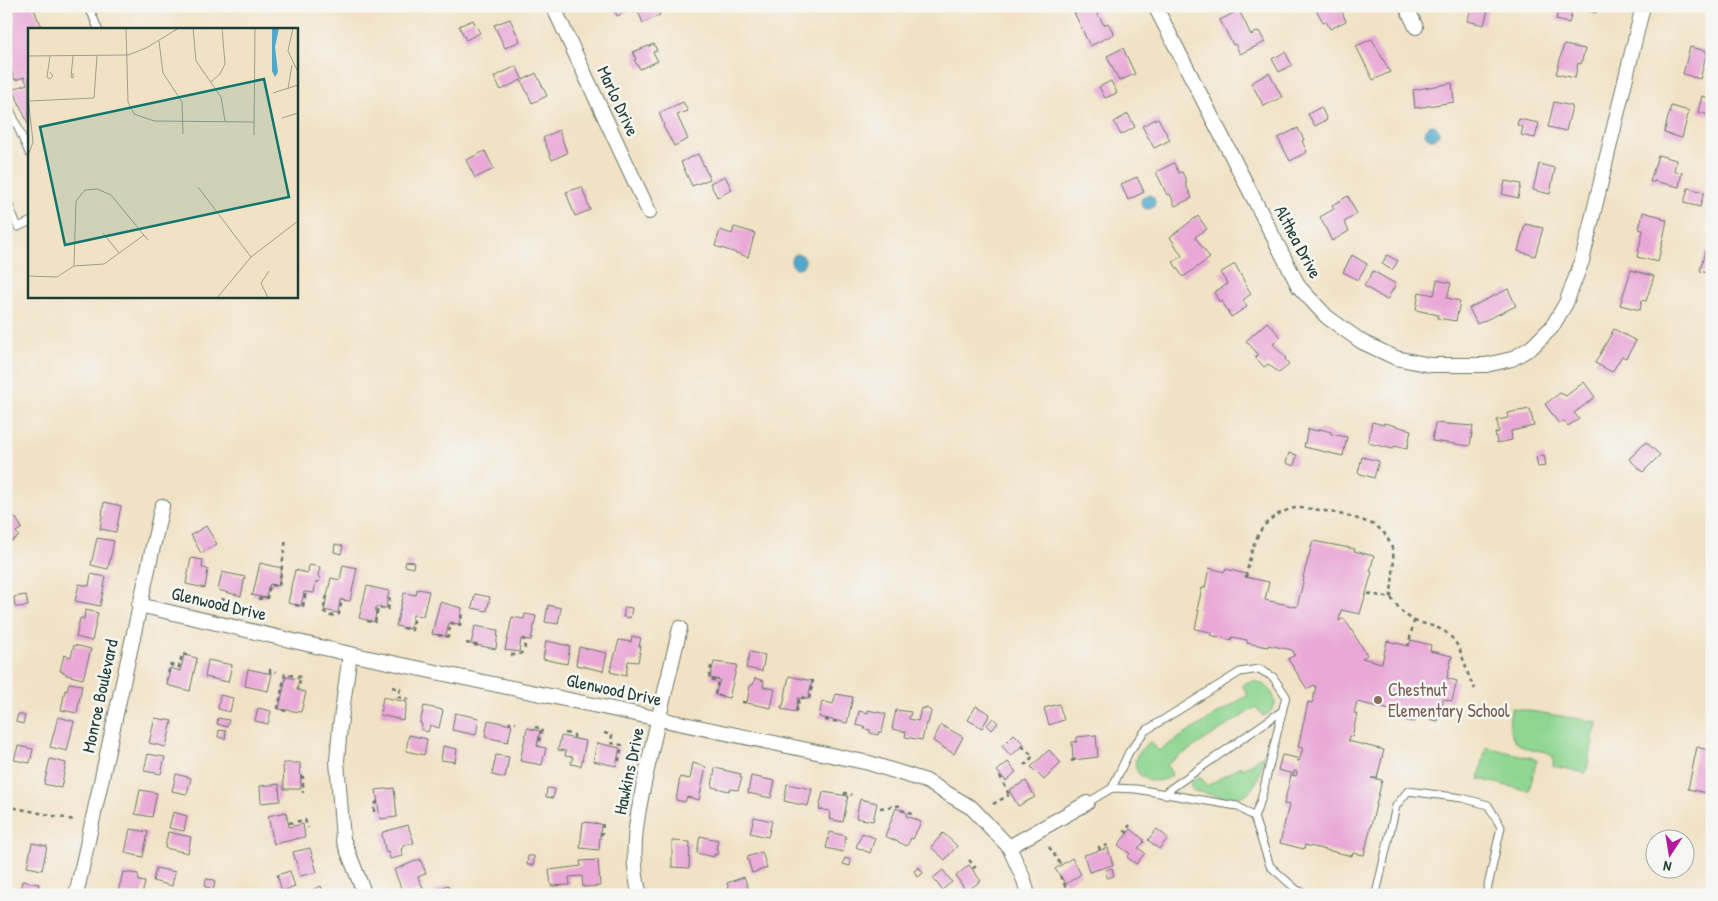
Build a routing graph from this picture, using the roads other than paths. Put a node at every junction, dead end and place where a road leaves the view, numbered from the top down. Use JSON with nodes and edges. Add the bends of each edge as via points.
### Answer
{"nodes":[{"id":1,"x":85,"y":6,"type":"edge"},
{"id":2,"x":553,"y":6,"type":"edge"},
{"id":3,"x":1155,"y":6,"type":"edge"},
{"id":4,"x":1406,"y":6,"type":"edge"},
{"id":5,"x":1644,"y":6,"type":"edge"},
{"id":6,"x":1416,"y":27,"type":"dead end"},
{"id":7,"x":98,"y":28,"type":"edge"},
{"id":8,"x":6,"y":100,"type":"edge"},
{"id":9,"x":28,"y":151,"type":"edge"},
{"id":10,"x":6,"y":199,"type":"edge"},
{"id":11,"x":649,"y":212,"type":"dead end"},
{"id":12,"x":28,"y":222,"type":"edge"},
{"id":13,"x":162,"y":506,"type":"dead end"},
{"id":14,"x":139,"y":605,"type":"junction"},
{"id":15,"x":680,"y":628,"type":"dead end"},
{"id":16,"x":350,"y":654,"type":"junction"},
{"id":17,"x":1282,"y":711,"type":"junction"},
{"id":18,"x":659,"y":718,"type":"junction"},
{"id":19,"x":1112,"y":788,"type":"junction"},
{"id":20,"x":1163,"y":794,"type":"junction"},
{"id":21,"x":1086,"y":803,"type":"joint"},
{"id":22,"x":1254,"y":817,"type":"junction"},
{"id":23,"x":1009,"y":847,"type":"junction"},
{"id":24,"x":1376,"y":894,"type":"edge"},
{"id":25,"x":76,"y":895,"type":"edge"},
{"id":26,"x":365,"y":895,"type":"edge"},
{"id":27,"x":640,"y":895,"type":"edge"},
{"id":28,"x":1028,"y":895,"type":"edge"},
{"id":29,"x":1309,"y":895,"type":"edge"},
{"id":30,"x":1368,"y":895,"type":"edge"},
{"id":31,"x":1404,"y":895,"type":"edge"},
{"id":32,"x":1486,"y":895,"type":"edge"}],
"edges":[{"from":1,"to":7,"type":"lane"},
{"from":2,"to":11,"type":"street","name":"Marlo Drive"},
{"from":3,"to":5,"type":"street","name":"Althea Drive","via":[[1300,287],[1327,317],[1362,342],[1396,358],[1430,365],[1486,365],[1512,359],[1532,347],[1552,327],[1566,303],[1582,261]]},
{"from":4,"to":6,"type":"street"},
{"from":8,"to":9,"type":"lane"},
{"from":10,"to":12,"type":"lane","via":[[18,227]]},
{"from":13,"to":14,"type":"street","name":"Monroe Boulevard"},
{"from":14,"to":16,"type":"street","name":"Glenwood Drive"},
{"from":14,"to":25,"type":"street","name":"Monroe Boulevard"},
{"from":15,"to":18,"type":"street","name":"Hawkins Drive"},
{"from":16,"to":18,"type":"street","name":"Glenwood Drive"},
{"from":16,"to":26,"type":"street","via":[[337,761],[343,839]]},
{"from":17,"to":19,"type":"lane","via":[[1286,696],[1273,677],[1259,669],[1240,672],[1145,731],[1129,752]]},
{"from":17,"to":20,"type":"lane"},
{"from":17,"to":22,"type":"lane"},
{"from":18,"to":23,"type":"street","name":"Glenwood Drive","via":[[869,763],[926,781],[972,808]]},
{"from":18,"to":27,"type":"street","name":"Hawkins Drive","via":[[635,835]]},
{"from":19,"to":20,"type":"lane"},
{"from":19,"to":21,"type":"lane"},
{"from":20,"to":22,"type":"lane","via":[[1237,806]]},
{"from":21,"to":23,"type":"street"},
{"from":22,"to":29,"type":"lane","via":[[1270,866],[1297,890]]},
{"from":23,"to":28,"type":"street","name":"Glenwood Drive"},
{"from":24,"to":30,"type":"lane"},
{"from":24,"to":31,"type":"lane"},
{"from":24,"to":32,"type":"lane","via":[[1396,806],[1408,791],[1488,805],[1501,827]]}]}
